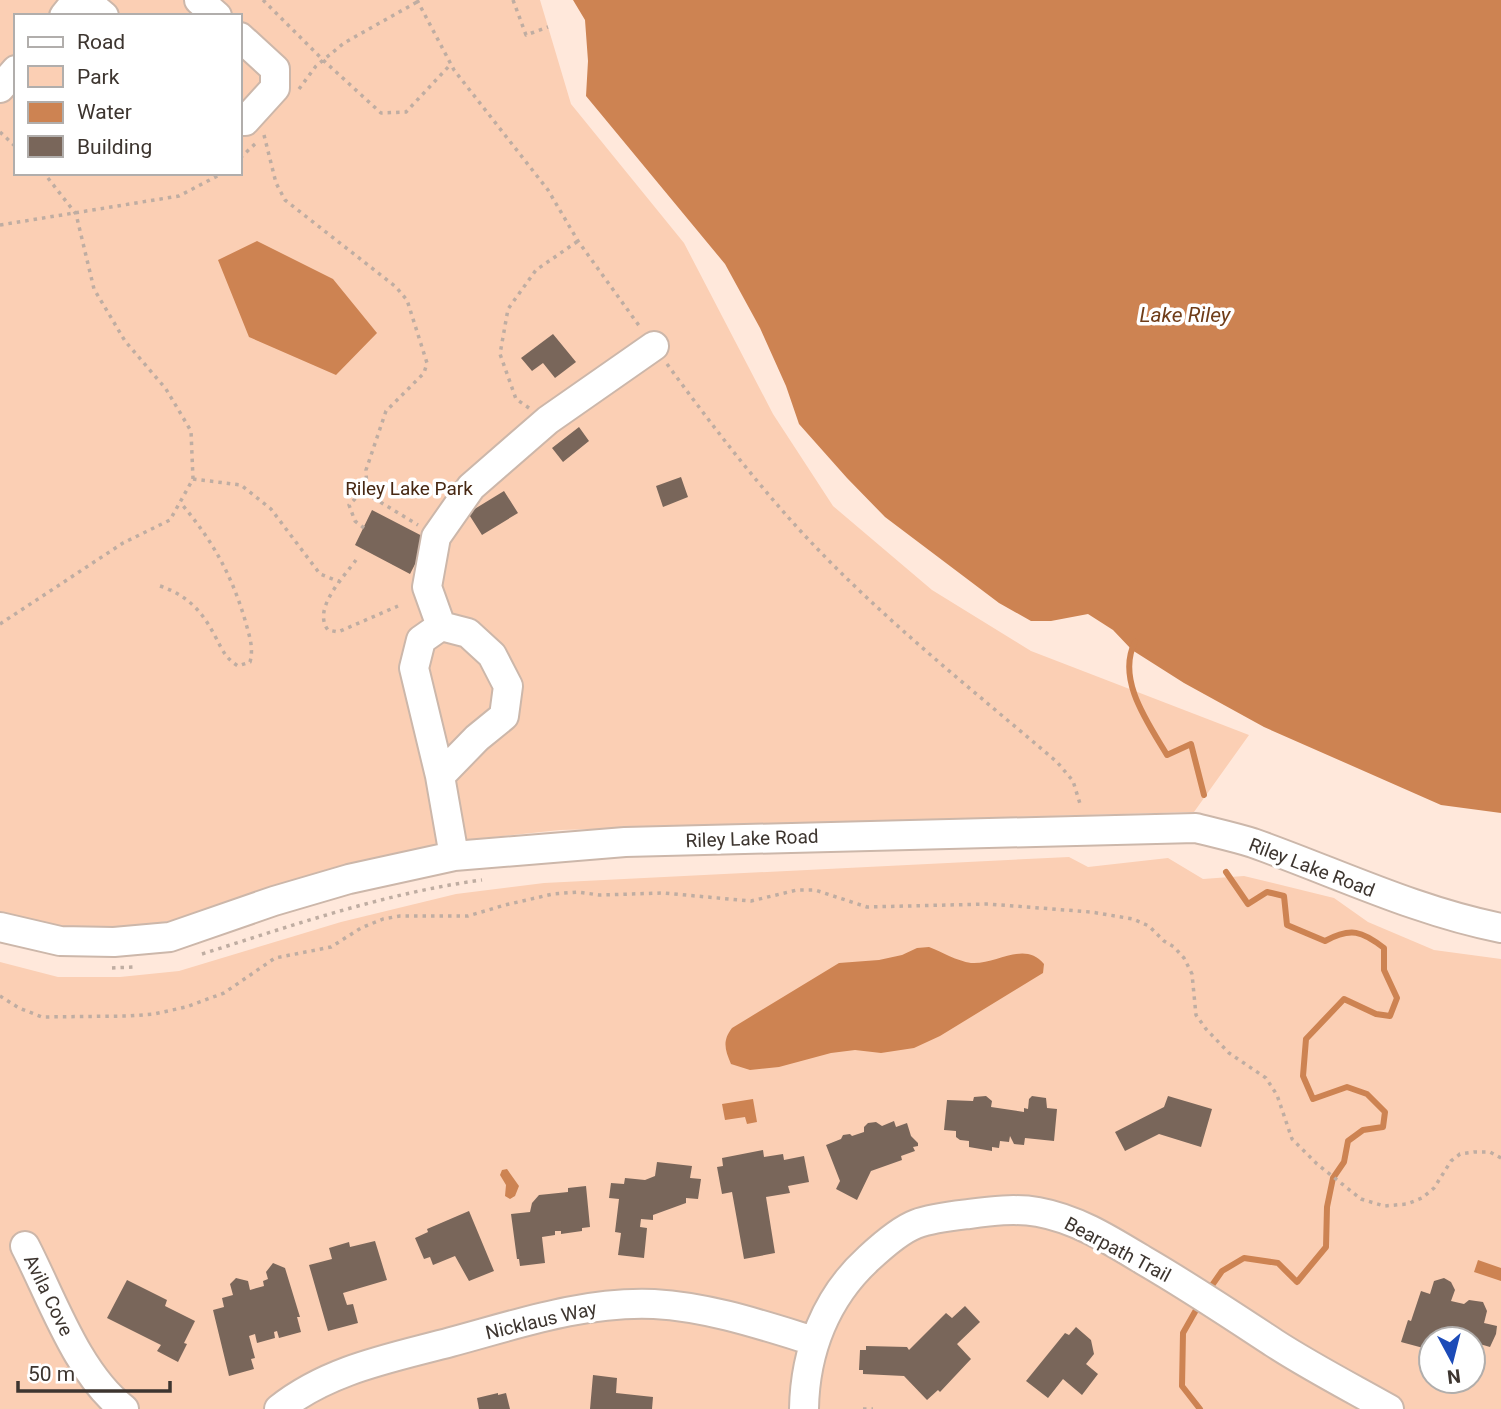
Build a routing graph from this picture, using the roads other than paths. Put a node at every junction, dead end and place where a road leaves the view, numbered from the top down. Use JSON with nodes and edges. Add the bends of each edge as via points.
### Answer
{"nodes":[{"id":1,"x":78,"y":0,"type":"edge"},
{"id":2,"x":85,"y":0,"type":"edge"},
{"id":3,"x":200,"y":0,"type":"edge"},
{"id":4,"x":66,"y":14,"type":"edge"},
{"id":5,"x":102,"y":14,"type":"edge"},
{"id":6,"x":215,"y":14,"type":"edge"},
{"id":7,"x":242,"y":39,"type":"edge"},
{"id":8,"x":14,"y":72,"type":"edge"},
{"id":9,"x":0,"y":88,"type":"edge"},
{"id":10,"x":242,"y":121,"type":"edge"},
{"id":11,"x":654,"y":346,"type":"road end"},
{"id":12,"x":441,"y":626,"type":"junction"},
{"id":13,"x":440,"y":776,"type":"junction"},
{"id":14,"x":454,"y":856,"type":"junction"},
{"id":15,"x":0,"y":927,"type":"edge"},
{"id":16,"x":1501,"y":928,"type":"edge"},
{"id":17,"x":25,"y":1247,"type":"dead end"},
{"id":18,"x":814,"y":1341,"type":"junction"},
{"id":19,"x":124,"y":1409,"type":"edge"},
{"id":20,"x":279,"y":1409,"type":"edge"},
{"id":21,"x":804,"y":1409,"type":"edge"},
{"id":22,"x":1389,"y":1409,"type":"edge"}],
"edges":[{"from":1,"to":4,"type":"street"},
{"from":2,"to":5,"type":"street"},
{"from":3,"to":6,"type":"street"},
{"from":7,"to":10,"type":"street","via":[[275,69],[275,88]]},
{"from":8,"to":9,"type":"street"},
{"from":11,"to":12,"type":"street","via":[[548,420],[471,487],[436,537],[427,587]]},
{"from":12,"to":13,"type":"street","via":[[421,640],[414,668]]},
{"from":12,"to":13,"type":"street","via":[[468,633],[492,655],[508,686],[504,716]]},
{"from":13,"to":14,"type":"street"},
{"from":14,"to":15,"type":"street","name":"Riley Lake Road","via":[[349,879],[170,937],[60,941]]},
{"from":14,"to":16,"type":"street","name":"Riley Lake Road","via":[[625,842],[1196,828],[1251,843],[1384,894]]},
{"from":17,"to":19,"type":"street","name":"Avila Cove","via":[[88,1370]]},
{"from":18,"to":20,"type":"street","name":"Nicklaus Way","via":[[703,1310],[654,1304],[604,1305],[366,1364],[326,1380]]},
{"from":18,"to":21,"type":"street","name":"Bearpath Trail","via":[[804,1384]]},
{"from":18,"to":22,"type":"street","name":"Bearpath Trail","via":[[828,1307],[852,1273],[916,1224],[996,1210],[1036,1212],[1072,1221],[1107,1238],[1304,1362]]}]}
